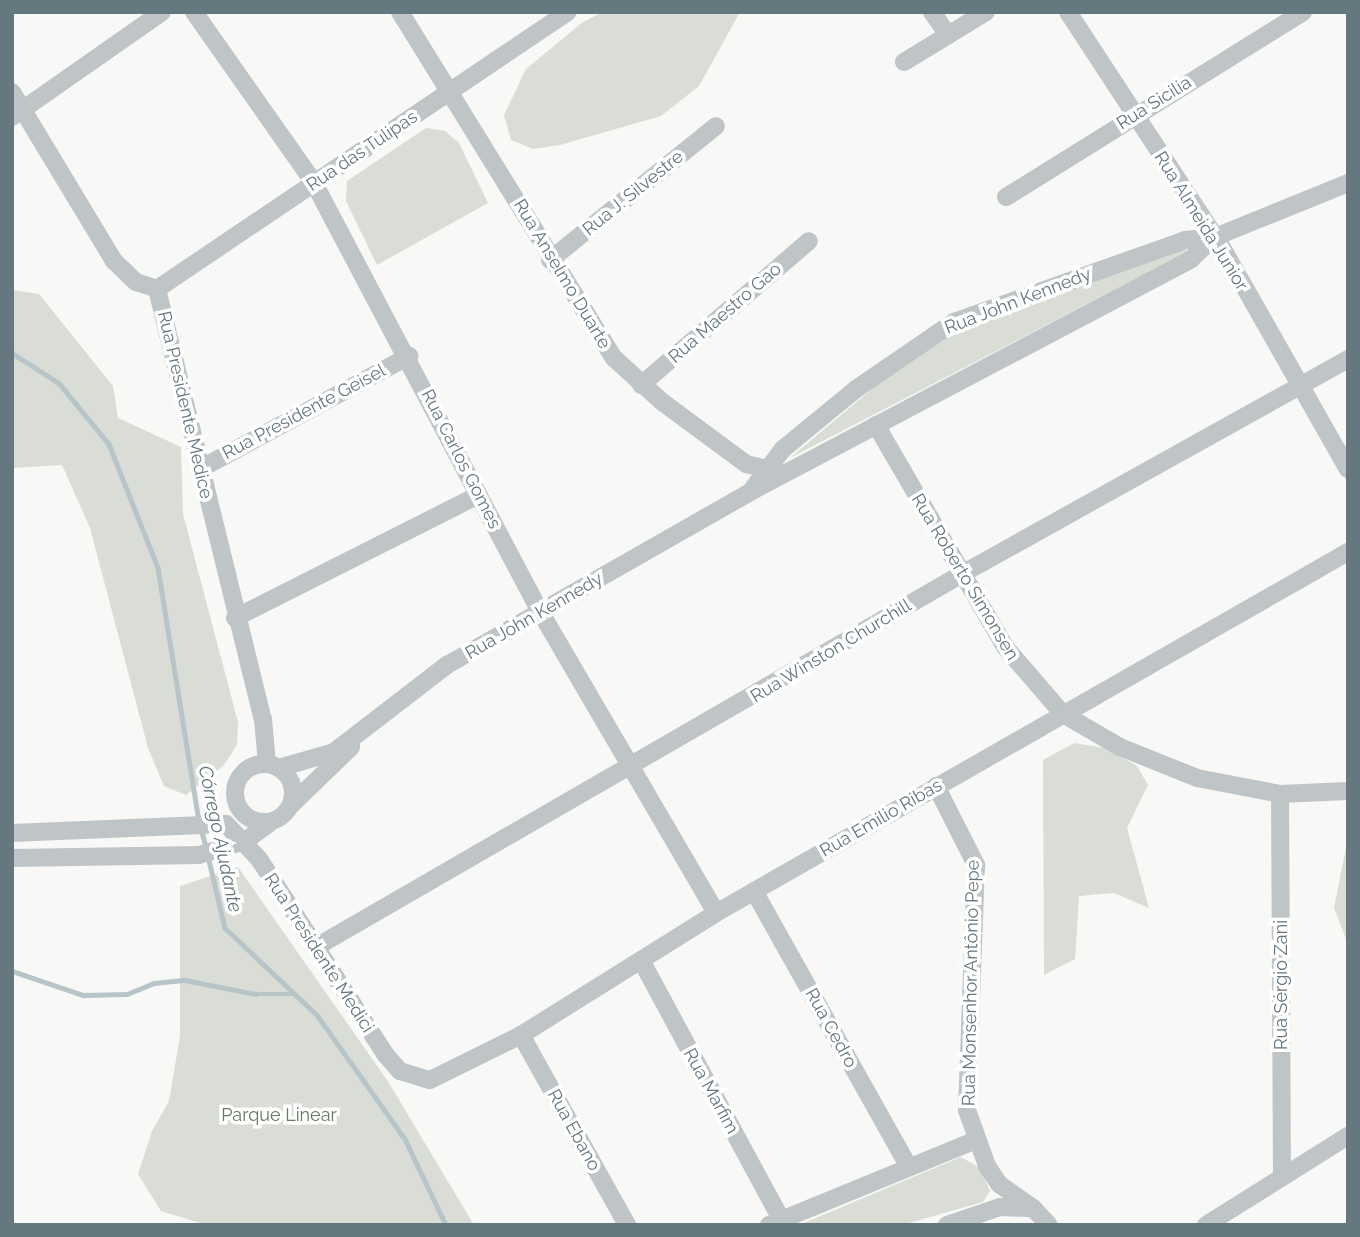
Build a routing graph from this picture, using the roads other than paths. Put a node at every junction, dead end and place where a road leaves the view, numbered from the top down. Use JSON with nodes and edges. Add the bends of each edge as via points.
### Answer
{"nodes":[{"id":1,"x":162,"y":12,"type":"edge"},
{"id":2,"x":194,"y":12,"type":"edge"},
{"id":3,"x":400,"y":12,"type":"edge"},
{"id":4,"x":567,"y":12,"type":"edge"},
{"id":5,"x":932,"y":12,"type":"edge"},
{"id":6,"x":986,"y":12,"type":"edge"},
{"id":7,"x":1068,"y":12,"type":"edge"},
{"id":8,"x":1303,"y":12,"type":"edge"},
{"id":9,"x":948,"y":35,"type":"junction"},
{"id":10,"x":904,"y":62,"type":"dead end"},
{"id":11,"x":451,"y":91,"type":"junction"},
{"id":12,"x":12,"y":93,"type":"edge"},
{"id":13,"x":17,"y":113,"type":"edge"},
{"id":14,"x":1133,"y":115,"type":"junction"},
{"id":15,"x":716,"y":126,"type":"dead end"},
{"id":16,"x":314,"y":183,"type":"junction"},
{"id":17,"x":1348,"y":183,"type":"edge"},
{"id":18,"x":1006,"y":197,"type":"dead end"},
{"id":19,"x":1215,"y":237,"type":"junction"},
{"id":20,"x":809,"y":241,"type":"dead end"},
{"id":21,"x":550,"y":260,"type":"junction"},
{"id":22,"x":157,"y":289,"type":"junction"},
{"id":23,"x":409,"y":356,"type":"junction"},
{"id":24,"x":1348,"y":359,"type":"edge"},
{"id":25,"x":641,"y":385,"type":"junction"},
{"id":26,"x":1299,"y":387,"type":"junction"},
{"id":27,"x":876,"y":425,"type":"junction"},
{"id":28,"x":200,"y":469,"type":"junction"},
{"id":29,"x":1348,"y":470,"type":"edge"},
{"id":30,"x":777,"y":471,"type":"junction"},
{"id":31,"x":479,"y":495,"type":"junction"},
{"id":32,"x":1348,"y":552,"type":"edge"},
{"id":33,"x":960,"y":575,"type":"junction"},
{"id":34,"x":541,"y":613,"type":"junction"},
{"id":35,"x":235,"y":618,"type":"junction"},
{"id":36,"x":1063,"y":714,"type":"junction"},
{"id":37,"x":363,"y":732,"type":"junction"},
{"id":38,"x":273,"y":766,"type":"junction"},
{"id":39,"x":632,"y":768,"type":"junction"},
{"id":40,"x":936,"y":786,"type":"junction"},
{"id":41,"x":1348,"y":791,"type":"edge"},
{"id":42,"x":1280,"y":794,"type":"junction"},
{"id":43,"x":235,"y":799,"type":"junction"},
{"id":44,"x":290,"y":806,"type":"junction"},
{"id":45,"x":268,"y":824,"type":"junction"},
{"id":46,"x":160,"y":829,"type":"junction"},
{"id":47,"x":12,"y":833,"type":"edge"},
{"id":48,"x":222,"y":836,"type":"junction"},
{"id":49,"x":245,"y":841,"type":"junction"},
{"id":50,"x":195,"y":854,"type":"junction"},
{"id":51,"x":12,"y":858,"type":"edge"},
{"id":52,"x":754,"y":891,"type":"junction"},
{"id":53,"x":716,"y":913,"type":"junction"},
{"id":54,"x":316,"y":947,"type":"junction"},
{"id":55,"x":642,"y":962,"type":"junction"},
{"id":56,"x":521,"y":1035,"type":"junction"},
{"id":57,"x":415,"y":1077,"type":"joint"},
{"id":58,"x":1348,"y":1136,"type":"edge"},
{"id":59,"x":976,"y":1140,"type":"junction"},
{"id":60,"x":908,"y":1165,"type":"junction"},
{"id":61,"x":1282,"y":1177,"type":"junction"},
{"id":62,"x":1033,"y":1208,"type":"junction"},
{"id":63,"x":775,"y":1222,"type":"edge"},
{"id":64,"x":627,"y":1225,"type":"edge"},
{"id":65,"x":947,"y":1225,"type":"edge"},
{"id":66,"x":1049,"y":1225,"type":"edge"},
{"id":67,"x":1206,"y":1225,"type":"edge"}],
"edges":[{"from":1,"to":13,"type":"street"},
{"from":2,"to":16,"type":"street","name":"Rua Carlos Gomes"},
{"from":3,"to":11,"type":"street","name":"Rua Anselmo Duarte"},
{"from":4,"to":11,"type":"street","name":"Rua das Tulipas"},
{"from":5,"to":9,"type":"street"},
{"from":6,"to":9,"type":"street"},
{"from":7,"to":14,"type":"street","name":"Rua Almeida Junior"},
{"from":8,"to":14,"type":"street","name":"Rua Sicilia"},
{"from":9,"to":10,"type":"street"},
{"from":11,"to":16,"type":"street","name":"Rua das Tulipas"},
{"from":11,"to":21,"type":"street","name":"Rua Anselmo Duarte"},
{"from":12,"to":13,"type":"street","name":"Rua Presidente Medice"},
{"from":13,"to":22,"type":"street","name":"Rua Presidente Medice","via":[[114,261],[136,282]]},
{"from":14,"to":18,"type":"street","name":"Rua Sicilia"},
{"from":14,"to":19,"type":"street","name":"Rua Almeida Junior"},
{"from":15,"to":21,"type":"street","name":"Rua J. Silvestre"},
{"from":16,"to":22,"type":"street","name":"Rua das Tulipas"},
{"from":16,"to":23,"type":"street","name":"Rua Carlos Gomes"},
{"from":17,"to":19,"type":"street","name":"Rua John Kennedy"},
{"from":19,"to":26,"type":"street","name":"Rua Almeida Junior"},
{"from":19,"to":27,"type":"street","name":"Rua John Kennedy","via":[[1191,259]]},
{"from":19,"to":30,"type":"street","name":"Rua John Kennedy","via":[[1185,240],[954,322],[856,388],[783,449]]},
{"from":20,"to":25,"type":"street","name":"Rua Maestro Gao"},
{"from":21,"to":25,"type":"street","name":"Rua Anselmo Duarte","via":[[600,341]]},
{"from":22,"to":28,"type":"street","name":"Rua Presidente Medice"},
{"from":23,"to":28,"type":"street","name":"Rua Presidente Geisel"},
{"from":23,"to":31,"type":"street","name":"Rua Carlos Gomes"},
{"from":24,"to":26,"type":"street","name":"Rua Winston Churchill"},
{"from":25,"to":30,"type":"street","name":"Rua Anselmo Duarte","via":[[746,464]]},
{"from":26,"to":29,"type":"street","name":"Rua Almeida Junior"},
{"from":26,"to":33,"type":"street","name":"Rua Winston Churchill"},
{"from":27,"to":30,"type":"street","name":"Rua John Kennedy"},
{"from":27,"to":33,"type":"street","name":"Rua Roberto Simonsen"},
{"from":28,"to":35,"type":"street","name":"Rua Presidente Medice"},
{"from":30,"to":34,"type":"street","name":"Rua John Kennedy","via":[[750,492]]},
{"from":31,"to":34,"type":"street","name":"Rua Carlos Gomes"},
{"from":31,"to":35,"type":"street"},
{"from":32,"to":36,"type":"street","name":"Rua Emilio Ribas"},
{"from":33,"to":36,"type":"street","name":"Rua Roberto Simonsen","via":[[1006,648]]},
{"from":33,"to":39,"type":"street","name":"Rua Winston Churchill"},
{"from":34,"to":37,"type":"street","name":"Rua John Kennedy","via":[[447,665]]},
{"from":34,"to":39,"type":"street","name":"Rua Carlos Gomes"},
{"from":35,"to":38,"type":"street","name":"Rua Presidente Medice"},
{"from":36,"to":40,"type":"street","name":"Rua Emilio Ribas"},
{"from":36,"to":42,"type":"street","name":"Rua Roberto Simonsen","via":[[1120,747],[1197,778]]},
{"from":37,"to":38,"type":"street","name":"Rua John Kennedy","via":[[334,752]]},
{"from":37,"to":44,"type":"street","name":"Rua John Kennedy"},
{"from":38,"to":43,"type":"street","via":[[241,775]]},
{"from":38,"to":44,"type":"street","via":[[290,781]]},
{"from":39,"to":53,"type":"street","name":"Rua Carlos Gomes"},
{"from":39,"to":54,"type":"street","name":"Rua Winston Churchill"},
{"from":40,"to":52,"type":"street","name":"Rua Emilio Ribas"},
{"from":40,"to":59,"type":"street","name":"Rua Monsenhor Antônio Pepe","via":[[976,865],[966,1089]]},
{"from":41,"to":42,"type":"street","name":"Rua Roberto Simonsen"},
{"from":42,"to":61,"type":"street","name":"Rua Sérgio Zani"},
{"from":43,"to":45,"type":"street","via":[[243,814]]},
{"from":43,"to":48,"type":"street"},
{"from":44,"to":45,"type":"street"},
{"from":45,"to":49,"type":"street"},
{"from":46,"to":47,"type":"street"},
{"from":46,"to":48,"type":"street"},
{"from":46,"to":50,"type":"street","via":[[178,836]]},
{"from":48,"to":49,"type":"street","name":"Rua Presidente Medici"},
{"from":48,"to":50,"type":"street"},
{"from":49,"to":54,"type":"street","name":"Rua Presidente Medici"},
{"from":50,"to":51,"type":"street"},
{"from":52,"to":53,"type":"street","name":"Rua Emilio Ribas"},
{"from":52,"to":60,"type":"street","name":"Rua Cedro"},
{"from":53,"to":55,"type":"street","name":"Rua Emilio Ribas"},
{"from":54,"to":57,"type":"street","name":"Rua Presidente Medici","via":[[385,1054],[400,1071]]},
{"from":55,"to":56,"type":"street","name":"Rua Emilio Ribas"},
{"from":55,"to":63,"type":"street","name":"Rua Marfim"},
{"from":56,"to":57,"type":"street","name":"Rua Emilio Ribas","via":[[444,1076],[430,1080]]},
{"from":56,"to":64,"type":"street","name":"Rua Ebano"},
{"from":58,"to":61,"type":"street"},
{"from":59,"to":60,"type":"street"},
{"from":59,"to":62,"type":"street","name":"Rua Monsenhor Antônio Pepe","via":[[999,1184]]},
{"from":60,"to":63,"type":"street"},
{"from":61,"to":67,"type":"street"},
{"from":62,"to":65,"type":"street","via":[[1000,1207]]},
{"from":62,"to":66,"type":"street","name":"Rua Monsenhor Antônio Pepe"}]}
